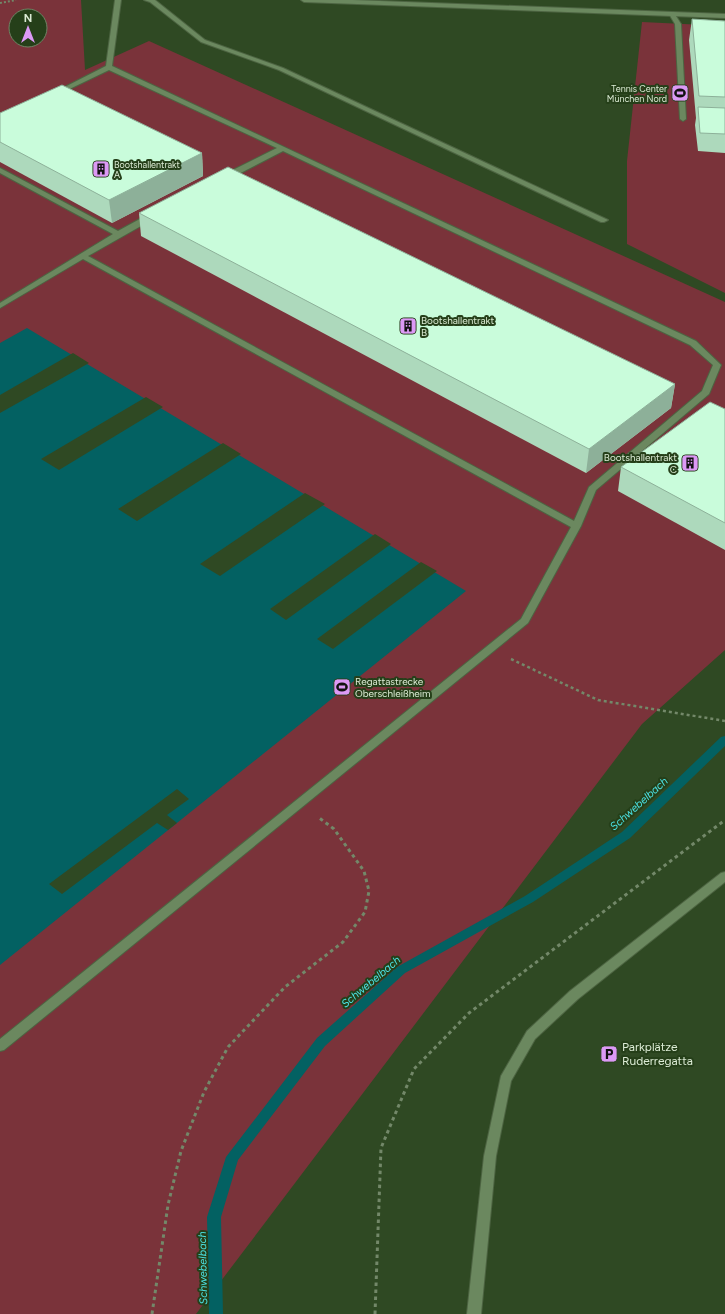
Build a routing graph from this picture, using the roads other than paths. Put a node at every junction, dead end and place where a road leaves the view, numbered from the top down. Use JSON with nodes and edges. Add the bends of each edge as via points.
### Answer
{"nodes":[{"id":1,"x":118,"y":0,"type":"edge"},
{"id":2,"x":147,"y":0,"type":"edge"},
{"id":3,"x":304,"y":0,"type":"edge"},
{"id":4,"x":672,"y":14,"type":"junction"},
{"id":5,"x":725,"y":16,"type":"edge"},
{"id":6,"x":109,"y":67,"type":"junction"},
{"id":7,"x":48,"y":97,"type":"edge"},
{"id":8,"x":683,"y":119,"type":"dead end"},
{"id":9,"x":283,"y":148,"type":"junction"},
{"id":10,"x":0,"y":170,"type":"edge"},
{"id":11,"x":221,"y":180,"type":"edge"},
{"id":12,"x":159,"y":212,"type":"edge"},
{"id":13,"x":604,"y":220,"type":"dead end"},
{"id":14,"x":118,"y":234,"type":"junction"},
{"id":15,"x":83,"y":256,"type":"junction"},
{"id":16,"x":0,"y":306,"type":"edge"},
{"id":17,"x":576,"y":526,"type":"junction"},
{"id":18,"x":725,"y":876,"type":"edge"},
{"id":19,"x":0,"y":1046,"type":"edge"},
{"id":20,"x":474,"y":1314,"type":"edge"}],
"edges":[{"from":1,"to":6,"type":"street"},
{"from":2,"to":13,"type":"street","via":[[152,1],[203,40],[281,69]]},
{"from":3,"to":4,"type":"street"},
{"from":4,"to":5,"type":"street"},
{"from":4,"to":8,"type":"street","via":[[678,24]]},
{"from":6,"to":7,"type":"street"},
{"from":6,"to":9,"type":"street"},
{"from":9,"to":11,"type":"street"},
{"from":9,"to":17,"type":"street","via":[[693,343],[717,365],[706,392],[592,489]]},
{"from":10,"to":14,"type":"street"},
{"from":12,"to":14,"type":"street"},
{"from":14,"to":15,"type":"street"},
{"from":15,"to":16,"type":"street"},
{"from":15,"to":17,"type":"street"},
{"from":17,"to":19,"type":"street","via":[[525,620]]},
{"from":18,"to":20,"type":"street","via":[[574,995],[531,1035],[509,1073],[505,1080],[490,1156]]}]}
